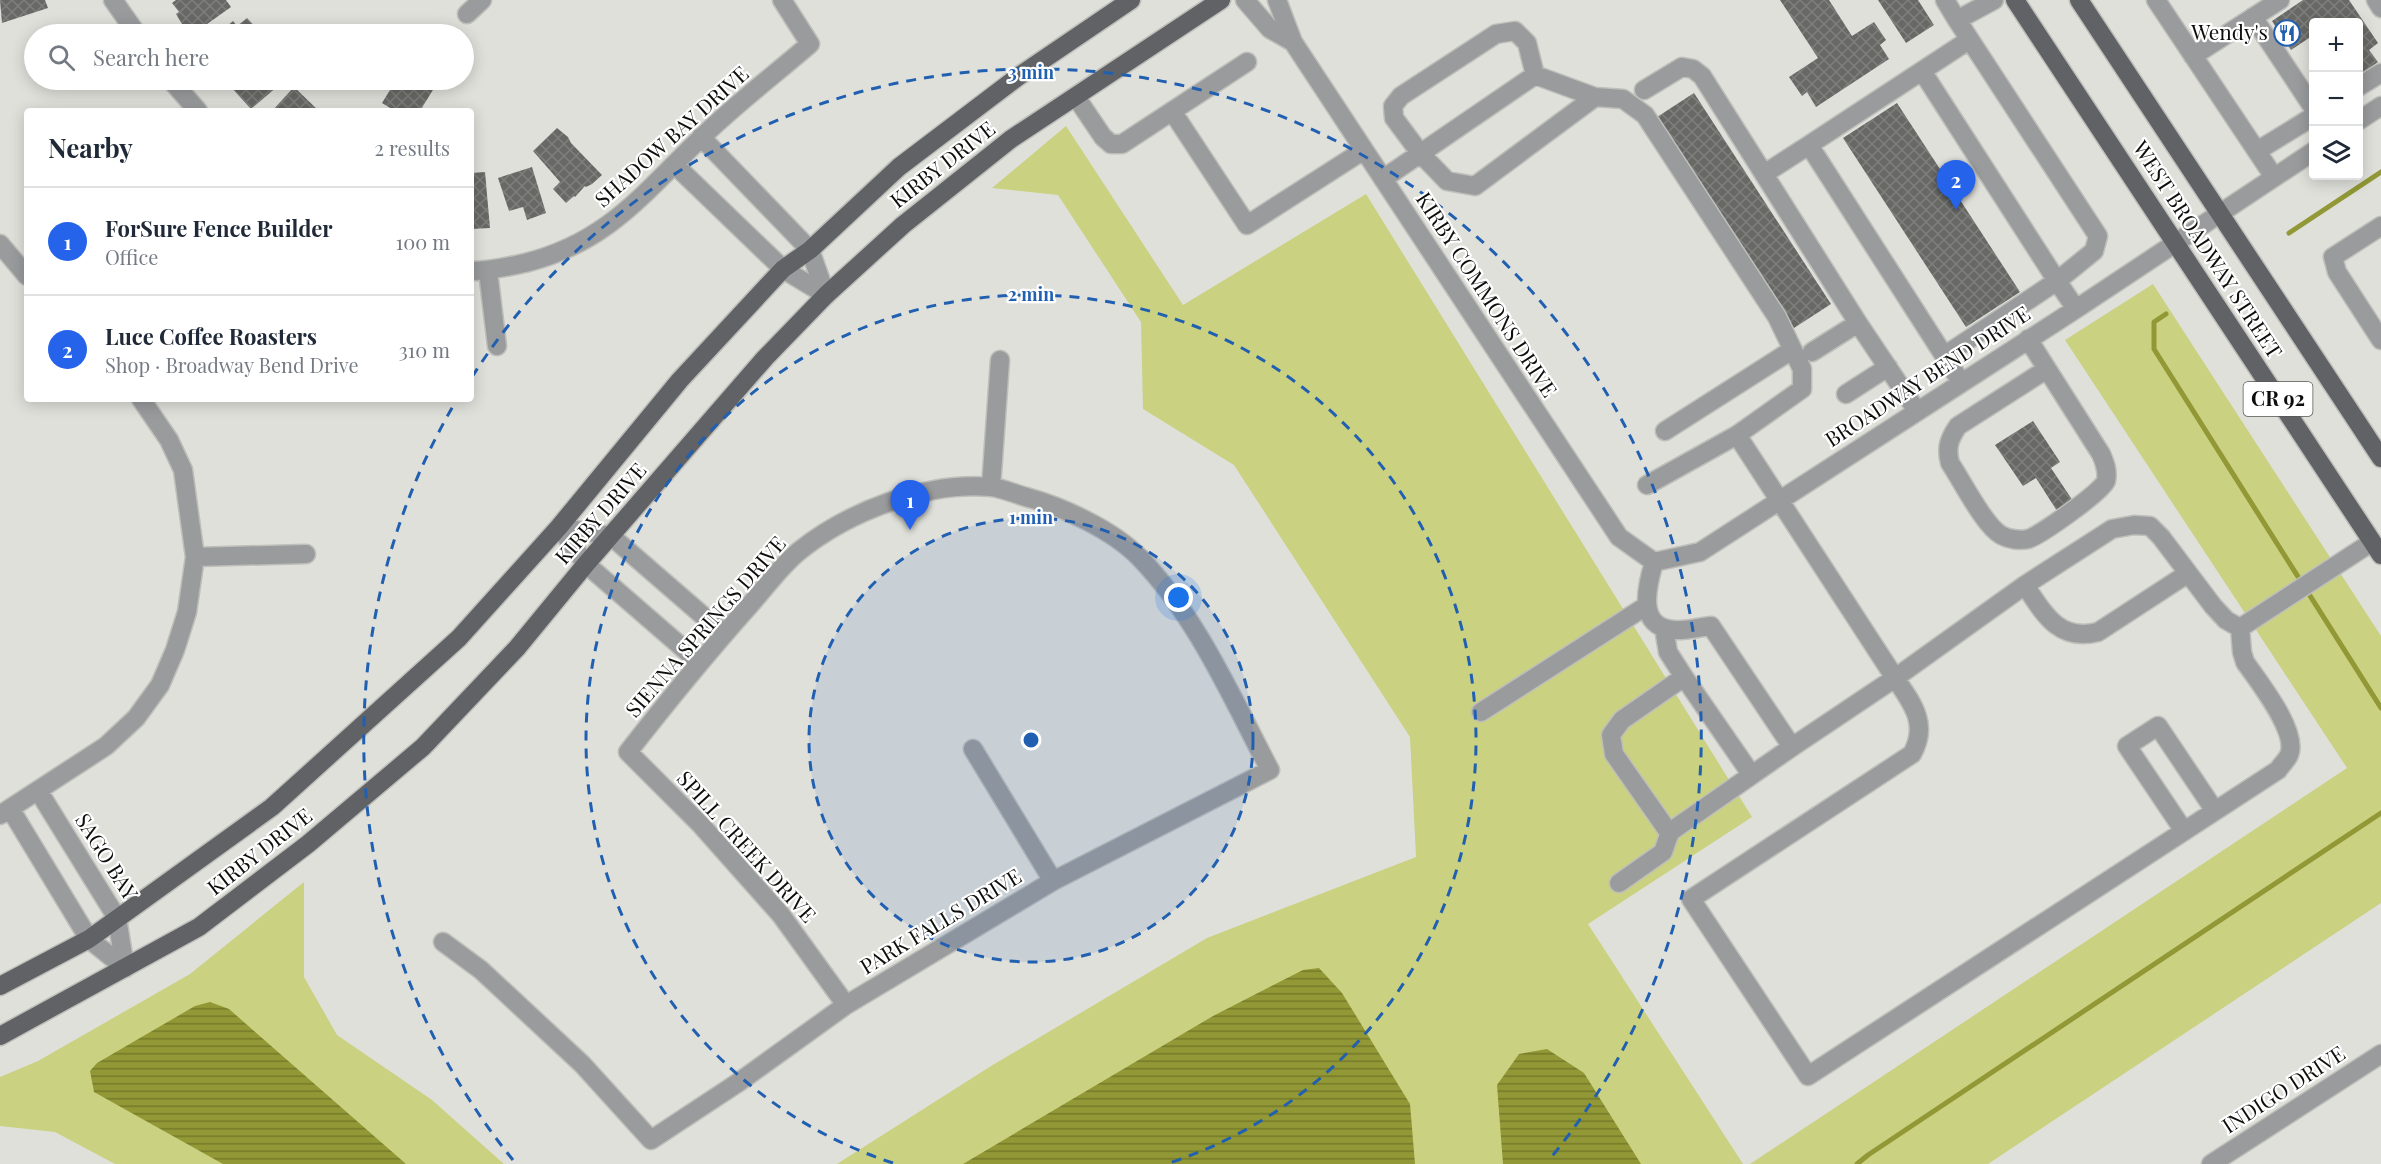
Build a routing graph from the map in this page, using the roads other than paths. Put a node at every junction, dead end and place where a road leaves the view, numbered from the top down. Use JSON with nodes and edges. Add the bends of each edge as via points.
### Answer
{"nodes":[{"id":1,"x":113,"y":0,"type":"edge"},
{"id":2,"x":482,"y":0,"type":"edge"},
{"id":3,"x":782,"y":0,"type":"edge"},
{"id":4,"x":1131,"y":0,"type":"edge"},
{"id":5,"x":1221,"y":0,"type":"edge"},
{"id":6,"x":1245,"y":0,"type":"edge"},
{"id":7,"x":1277,"y":0,"type":"edge"},
{"id":8,"x":1945,"y":0,"type":"edge"},
{"id":9,"x":1994,"y":0,"type":"edge"},
{"id":10,"x":2015,"y":0,"type":"edge"},
{"id":11,"x":2079,"y":0,"type":"edge"},
{"id":12,"x":2157,"y":0,"type":"edge"},
{"id":13,"x":2280,"y":0,"type":"edge"},
{"id":14,"x":2376,"y":0,"type":"edge"},
{"id":15,"x":2381,"y":8,"type":"edge"},
{"id":16,"x":467,"y":14,"type":"dead end"},
{"id":17,"x":2253,"y":17,"type":"junction"},
{"id":18,"x":1957,"y":20,"type":"junction"},
{"id":19,"x":130,"y":24,"type":"edge"},
{"id":20,"x":1969,"y":40,"type":"junction"},
{"id":21,"x":1293,"y":42,"type":"junction"},
{"id":22,"x":2193,"y":56,"type":"junction"},
{"id":23,"x":1247,"y":62,"type":"dead end"},
{"id":24,"x":1922,"y":71,"type":"junction"},
{"id":25,"x":2381,"y":73,"type":"edge"},
{"id":26,"x":1535,"y":75,"type":"junction"},
{"id":27,"x":2363,"y":84,"type":"edge"},
{"id":28,"x":180,"y":90,"type":"edge"},
{"id":29,"x":1644,"y":90,"type":"dead end"},
{"id":30,"x":1076,"y":97,"type":"junction"},
{"id":31,"x":1594,"y":97,"type":"junction"},
{"id":32,"x":2309,"y":103,"type":"edge"},
{"id":33,"x":2381,"y":106,"type":"edge"},
{"id":34,"x":195,"y":108,"type":"edge"},
{"id":35,"x":1172,"y":111,"type":"junction"},
{"id":36,"x":2363,"y":118,"type":"edge"},
{"id":37,"x":2309,"y":119,"type":"edge"},
{"id":38,"x":701,"y":137,"type":"junction"},
{"id":39,"x":1809,"y":145,"type":"junction"},
{"id":40,"x":1364,"y":150,"type":"junction"},
{"id":41,"x":2257,"y":152,"type":"junction"},
{"id":42,"x":1420,"y":153,"type":"junction"},
{"id":43,"x":2309,"y":154,"type":"edge"},
{"id":44,"x":675,"y":165,"type":"junction"},
{"id":45,"x":1764,"y":174,"type":"junction"},
{"id":46,"x":2274,"y":177,"type":"junction"},
{"id":47,"x":1383,"y":179,"type":"junction"},
{"id":48,"x":2220,"y":214,"type":"junction"},
{"id":49,"x":2381,"y":226,"type":"edge"},
{"id":50,"x":2175,"y":243,"type":"junction"},
{"id":51,"x":0,"y":244,"type":"edge"},
{"id":52,"x":810,"y":250,"type":"junction"},
{"id":53,"x":783,"y":269,"type":"junction"},
{"id":54,"x":480,"y":271,"type":"edge"},
{"id":55,"x":24,"y":272,"type":"edge"},
{"id":56,"x":2057,"y":281,"type":"junction"},
{"id":57,"x":826,"y":295,"type":"junction"},
{"id":58,"x":2076,"y":309,"type":"junction"},
{"id":59,"x":1858,"y":323,"type":"junction"},
{"id":60,"x":2028,"y":339,"type":"junction"},
{"id":61,"x":2381,"y":340,"type":"edge"},
{"id":62,"x":497,"y":346,"type":"dead end"},
{"id":63,"x":1792,"y":350,"type":"junction"},
{"id":64,"x":1812,"y":352,"type":"dead end"},
{"id":65,"x":1944,"y":356,"type":"junction"},
{"id":66,"x":1000,"y":360,"type":"dead end"},
{"id":67,"x":1888,"y":367,"type":"junction"},
{"id":68,"x":2047,"y":369,"type":"junction"},
{"id":69,"x":1961,"y":382,"type":"junction"},
{"id":70,"x":1846,"y":394,"type":"dead end"},
{"id":71,"x":143,"y":402,"type":"edge"},
{"id":72,"x":1917,"y":411,"type":"junction"},
{"id":73,"x":1665,"y":430,"type":"dead end"},
{"id":74,"x":1737,"y":435,"type":"junction"},
{"id":75,"x":2381,"y":458,"type":"edge"},
{"id":76,"x":1647,"y":485,"type":"dead end"},
{"id":77,"x":991,"y":487,"type":"junction"},
{"id":78,"x":1779,"y":501,"type":"junction"},
{"id":79,"x":559,"y":527,"type":"junction"},
{"id":80,"x":610,"y":536,"type":"junction"},
{"id":81,"x":2377,"y":549,"type":"edge"},
{"id":82,"x":306,"y":554,"type":"dead end"},
{"id":83,"x":195,"y":556,"type":"junction"},
{"id":84,"x":1654,"y":562,"type":"junction"},
{"id":85,"x":586,"y":564,"type":"junction"},
{"id":86,"x":2187,"y":574,"type":"junction"},
{"id":87,"x":2025,"y":585,"type":"junction"},
{"id":88,"x":1646,"y":606,"type":"junction"},
{"id":89,"x":1664,"y":628,"type":"junction"},
{"id":90,"x":2240,"y":628,"type":"junction"},
{"id":91,"x":724,"y":634,"type":"junction"},
{"id":92,"x":699,"y":662,"type":"junction"},
{"id":93,"x":1684,"y":677,"type":"junction"},
{"id":94,"x":1895,"y":678,"type":"junction"},
{"id":95,"x":1481,"y":712,"type":"dead end"},
{"id":96,"x":1792,"y":747,"type":"junction"},
{"id":97,"x":974,"y":749,"type":"dead end"},
{"id":98,"x":628,"y":752,"type":"joint"},
{"id":99,"x":1751,"y":774,"type":"junction"},
{"id":100,"x":39,"y":792,"type":"junction"},
{"id":101,"x":2215,"y":811,"type":"junction"},
{"id":102,"x":5,"y":813,"type":"edge"},
{"id":103,"x":2184,"y":831,"type":"junction"},
{"id":104,"x":1670,"y":834,"type":"junction"},
{"id":105,"x":1053,"y":881,"type":"junction"},
{"id":106,"x":1619,"y":883,"type":"dead end"},
{"id":107,"x":117,"y":918,"type":"junction"},
{"id":108,"x":89,"y":939,"type":"junction"},
{"id":109,"x":443,"y":942,"type":"dead end"},
{"id":110,"x":125,"y":968,"type":"junction"},
{"id":111,"x":0,"y":986,"type":"edge"},
{"id":112,"x":846,"y":1005,"type":"junction"},
{"id":113,"x":0,"y":1036,"type":"edge"},
{"id":114,"x":2381,"y":1054,"type":"edge"},
{"id":115,"x":2211,"y":1164,"type":"edge"}],
"edges":[{"from":1,"to":19,"type":"street"},
{"from":2,"to":16,"type":"street"},
{"from":3,"to":38,"type":"street","name":"SHADOW BAY DRIVE","via":[[810,44]]},
{"from":4,"to":52,"type":"main road","name":"KIRBY DRIVE","via":[[1019,76],[899,167]]},
{"from":5,"to":30,"type":"main road","name":"KIRBY DRIVE"},
{"from":6,"to":21,"type":"street","name":"KIRBY COMMONS DRIVE","via":[[1270,29]]},
{"from":7,"to":21,"type":"street","name":"KIRBY COMMONS DRIVE"},
{"from":8,"to":18,"type":"street"},
{"from":9,"to":18,"type":"street"},
{"from":10,"to":50,"type":"main road","name":"WEST BROADWAY STREET","number":"CR 92"},
{"from":11,"to":48,"type":"main road","name":"WEST BROADWAY STREET","number":"CR 92"},
{"from":12,"to":22,"type":"street"},
{"from":13,"to":17,"type":"street"},
{"from":14,"to":15,"type":"street"},
{"from":17,"to":22,"type":"street"},
{"from":17,"to":32,"type":"street"},
{"from":18,"to":20,"type":"street"},
{"from":20,"to":24,"type":"street"},
{"from":20,"to":56,"type":"street","via":[[2098,236],[2094,251]]},
{"from":21,"to":40,"type":"street","name":"KIRBY COMMONS DRIVE"},
{"from":22,"to":41,"type":"street"},
{"from":23,"to":35,"type":"street"},
{"from":24,"to":39,"type":"street"},
{"from":24,"to":56,"type":"street"},
{"from":25,"to":27,"type":"street"},
{"from":26,"to":31,"type":"street"},
{"from":26,"to":42,"type":"street"},
{"from":26,"to":42,"type":"street","via":[[1527,43],[1515,31],[1496,34],[1401,96],[1393,106],[1394,118]]},
{"from":28,"to":34,"type":"street"},
{"from":29,"to":45,"type":"street","via":[[1682,67],[1693,69],[1702,76]]},
{"from":30,"to":35,"type":"street","via":[[1111,144],[1122,144]]},
{"from":30,"to":57,"type":"main road","name":"KIRBY DRIVE","via":[[1011,139],[912,218]]},
{"from":31,"to":42,"type":"street","via":[[1475,186],[1447,181]]},
{"from":31,"to":63,"type":"street","via":[[1623,99],[1646,115],[1776,317]]},
{"from":33,"to":36,"type":"street"},
{"from":35,"to":40,"type":"street","via":[[1247,225]]},
{"from":37,"to":41,"type":"street"},
{"from":38,"to":44,"type":"street","name":"SHADOW BAY DRIVE"},
{"from":38,"to":52,"type":"street"},
{"from":39,"to":45,"type":"street"},
{"from":39,"to":65,"type":"street"},
{"from":40,"to":47,"type":"street","name":"KIRBY COMMONS DRIVE"},
{"from":41,"to":46,"type":"street"},
{"from":42,"to":47,"type":"street"},
{"from":43,"to":46,"type":"street","name":"BROADWAY BEND DRIVE"},
{"from":44,"to":53,"type":"street"},
{"from":44,"to":54,"type":"street","name":"SHADOW BAY DRIVE","via":[[627,210],[585,241],[543,258]]},
{"from":45,"to":59,"type":"street"},
{"from":46,"to":48,"type":"street","name":"BROADWAY BEND DRIVE"},
{"from":47,"to":84,"type":"street","name":"KIRBY COMMONS DRIVE","via":[[1619,537]]},
{"from":48,"to":50,"type":"street","name":"BROADWAY BEND DRIVE"},
{"from":48,"to":75,"type":"main road","name":"WEST BROADWAY STREET","number":"CR 92"},
{"from":49,"to":61,"type":"street","via":[[2333,257],[2337,272]]},
{"from":50,"to":58,"type":"street","name":"BROADWAY BEND DRIVE"},
{"from":50,"to":81,"type":"main road","name":"WEST BROADWAY STREET","number":"CR 92"},
{"from":51,"to":55,"type":"street"},
{"from":52,"to":53,"type":"main road","name":"KIRBY DRIVE"},
{"from":52,"to":57,"type":"street"},
{"from":53,"to":57,"type":"street"},
{"from":53,"to":79,"type":"main road","name":"KIRBY DRIVE","via":[[680,380]]},
{"from":54,"to":62,"type":"street"},
{"from":56,"to":58,"type":"street"},
{"from":56,"to":65,"type":"street"},
{"from":57,"to":80,"type":"main road","name":"KIRBY DRIVE","via":[[765,358]]},
{"from":58,"to":60,"type":"street","name":"BROADWAY BEND DRIVE"},
{"from":59,"to":64,"type":"street"},
{"from":59,"to":67,"type":"street"},
{"from":60,"to":68,"type":"street"},
{"from":60,"to":69,"type":"street","name":"BROADWAY BEND DRIVE"},
{"from":63,"to":73,"type":"street"},
{"from":63,"to":74,"type":"street","via":[[1802,369],[1802,390]]},
{"from":65,"to":69,"type":"street"},
{"from":66,"to":77,"type":"street"},
{"from":67,"to":70,"type":"street"},
{"from":67,"to":72,"type":"street"},
{"from":68,"to":68,"type":"street","via":[[1958,426],[1950,437],[1950,463],[1990,524],[2001,535],[2013,539],[2030,538],[2096,494],[2105,482],[2107,469],[2101,454]]},
{"from":69,"to":72,"type":"street","name":"BROADWAY BEND DRIVE"},
{"from":71,"to":83,"type":"street","via":[[169,440],[183,470]]},
{"from":72,"to":78,"type":"street","name":"BROADWAY BEND DRIVE"},
{"from":74,"to":76,"type":"street"},
{"from":74,"to":78,"type":"street"},
{"from":77,"to":91,"type":"street","name":"SIENNA SPRINGS DRIVE","via":[[928,492],[893,500],[828,530],[796,554]]},
{"from":77,"to":105,"type":"street","name":"PARK FALLS DRIVE","via":[[1060,508],[1096,526],[1139,557],[1191,624],[1270,770]]},
{"from":78,"to":84,"type":"street","name":"BROADWAY BEND DRIVE","via":[[1700,552]]},
{"from":78,"to":94,"type":"street"},
{"from":79,"to":80,"type":"street"},
{"from":79,"to":85,"type":"street"},
{"from":79,"to":107,"type":"main road","name":"KIRBY DRIVE","via":[[459,638],[272,807]]},
{"from":80,"to":85,"type":"main road","name":"KIRBY DRIVE"},
{"from":80,"to":91,"type":"street"},
{"from":81,"to":90,"type":"street","via":[[2335,568]]},
{"from":82,"to":83,"type":"street"},
{"from":83,"to":100,"type":"street","via":[[187,612],[160,685],[136,718],[106,746]]},
{"from":84,"to":88,"type":"street"},
{"from":85,"to":92,"type":"street"},
{"from":85,"to":110,"type":"main road","name":"KIRBY DRIVE","via":[[517,648],[423,747],[308,844],[199,927]]},
{"from":86,"to":87,"type":"street","via":[[2098,632],[2085,635],[2059,628],[2046,617]]},
{"from":86,"to":87,"type":"street","via":[[2150,526],[2134,525],[2112,529]]},
{"from":86,"to":90,"type":"street","via":[[2226,620]]},
{"from":87,"to":94,"type":"street"},
{"from":88,"to":89,"type":"street"},
{"from":88,"to":95,"type":"street"},
{"from":89,"to":93,"type":"street","via":[[1668,652]]},
{"from":89,"to":96,"type":"street","via":[[1712,626]]},
{"from":90,"to":101,"type":"street","via":[[2245,662],[2283,720],[2290,739],[2290,754],[2278,770]]},
{"from":91,"to":92,"type":"street","name":"SIENNA SPRINGS DRIVE"},
{"from":92,"to":98,"type":"street","name":"SIENNA SPRINGS DRIVE"},
{"from":93,"to":99,"type":"street"},
{"from":93,"to":104,"type":"street","via":[[1622,720],[1611,735],[1614,754]]},
{"from":94,"to":96,"type":"street"},
{"from":94,"to":103,"type":"street","via":[[1920,726],[1919,741],[1912,754],[1691,899],[1808,1076]]},
{"from":96,"to":99,"type":"street"},
{"from":97,"to":105,"type":"street"},
{"from":98,"to":112,"type":"street","name":"SPILL CREEK DRIVE","via":[[701,825],[781,915]]},
{"from":99,"to":104,"type":"street"},
{"from":100,"to":102,"type":"street"},
{"from":100,"to":107,"type":"street","name":"SAGO BAY"},
{"from":101,"to":103,"type":"street"},
{"from":101,"to":103,"type":"street","via":[[2158,726],[2127,746]]},
{"from":102,"to":108,"type":"street"},
{"from":104,"to":106,"type":"street","via":[[1663,852]]},
{"from":105,"to":112,"type":"street","name":"PARK FALLS DRIVE"},
{"from":107,"to":108,"type":"main road","name":"KIRBY DRIVE"},
{"from":107,"to":110,"type":"street","name":"SAGO BAY"},
{"from":108,"to":110,"type":"street"},
{"from":108,"to":111,"type":"main road","name":"KIRBY DRIVE"},
{"from":109,"to":112,"type":"street","name":"PARK FALLS DRIVE","via":[[481,970],[582,1064],[651,1140]]},
{"from":110,"to":113,"type":"main road","name":"KIRBY DRIVE"},
{"from":114,"to":115,"type":"street","name":"INDIGO DRIVE"}]}
